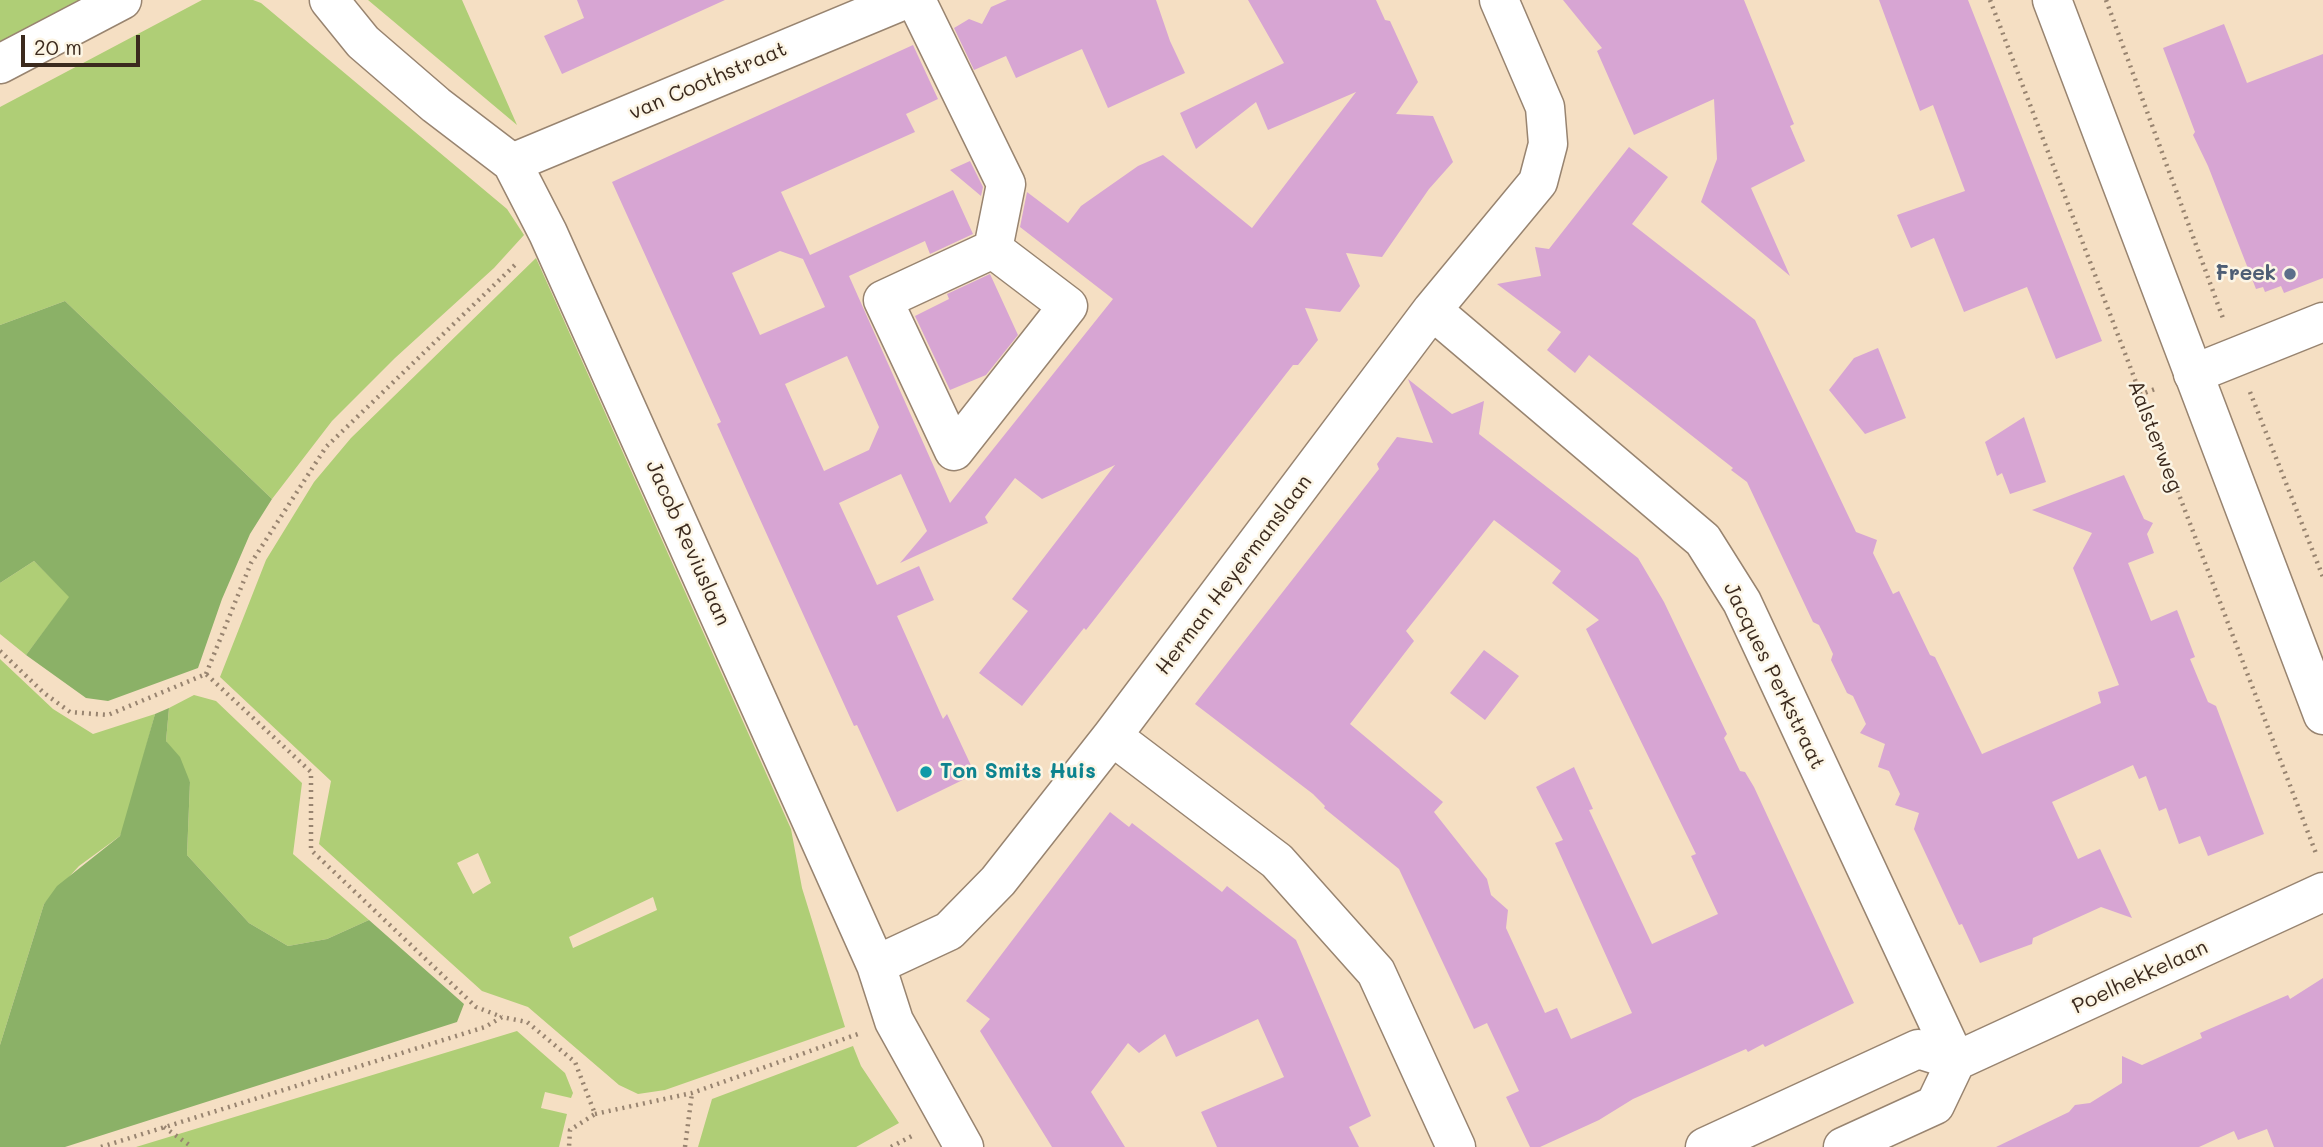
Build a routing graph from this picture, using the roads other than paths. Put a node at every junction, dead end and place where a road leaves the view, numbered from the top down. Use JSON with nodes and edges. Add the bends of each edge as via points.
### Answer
{"nodes":[{"id":1,"x":122,"y":0,"type":"edge"},
{"id":2,"x":329,"y":0,"type":"edge"},
{"id":3,"x":904,"y":0,"type":"edge"},
{"id":4,"x":916,"y":0,"type":"edge"},
{"id":5,"x":1499,"y":0,"type":"edge"},
{"id":6,"x":2052,"y":0,"type":"edge"},
{"id":7,"x":0,"y":64,"type":"edge"},
{"id":8,"x":512,"y":163,"type":"junction"},
{"id":9,"x":993,"y":249,"type":"junction"},
{"id":10,"x":1432,"y":310,"type":"junction"},
{"id":11,"x":2323,"y":322,"type":"edge"},
{"id":12,"x":2193,"y":374,"type":"junction"},
{"id":13,"x":2323,"y":715,"type":"edge"},
{"id":14,"x":1112,"y":736,"type":"junction"},
{"id":15,"x":2321,"y":876,"type":"edge"},
{"id":16,"x":876,"y":965,"type":"junction"},
{"id":17,"x":1956,"y":1061,"type":"junction"},
{"id":18,"x":1713,"y":1145,"type":"edge"},
{"id":19,"x":964,"y":1147,"type":"edge"},
{"id":20,"x":1457,"y":1147,"type":"edge"},
{"id":21,"x":1843,"y":1147,"type":"edge"}],
"edges":[{"from":1,"to":7,"type":"street"},
{"from":2,"to":8,"type":"street","name":"Jacob Reviuslaan","via":[[363,42]]},
{"from":3,"to":8,"type":"street","name":"van Coothstraat"},
{"from":4,"to":9,"type":"street","via":[[1006,184]]},
{"from":5,"to":10,"type":"street","name":"Herman Heyermanslaan","via":[[1545,107],[1548,144],[1538,182]]},
{"from":6,"to":12,"type":"street"},
{"from":8,"to":16,"type":"street","name":"Jacob Reviuslaan","via":[[548,233]]},
{"from":9,"to":9,"type":"street","via":[[883,300],[954,451],[1068,306]]},
{"from":10,"to":14,"type":"street","name":"Herman Heyermanslaan"},
{"from":10,"to":17,"type":"street","name":"Jacques Perkstraat","via":[[1703,540],[1742,602]]},
{"from":11,"to":12,"type":"street"},
{"from":12,"to":13,"type":"street"},
{"from":14,"to":16,"type":"street","name":"Herman Heyermanslaan","via":[[998,881],[949,931]]},
{"from":14,"to":20,"type":"street","via":[[1278,861],[1376,972]]},
{"from":15,"to":17,"type":"street","name":"Poelhekkelaan"},
{"from":16,"to":19,"type":"street","name":"Jacob Reviuslaan","via":[[894,1021]]},
{"from":17,"to":18,"type":"street","via":[[1918,1049]]},
{"from":17,"to":21,"type":"street","via":[[1934,1105]]}]}
